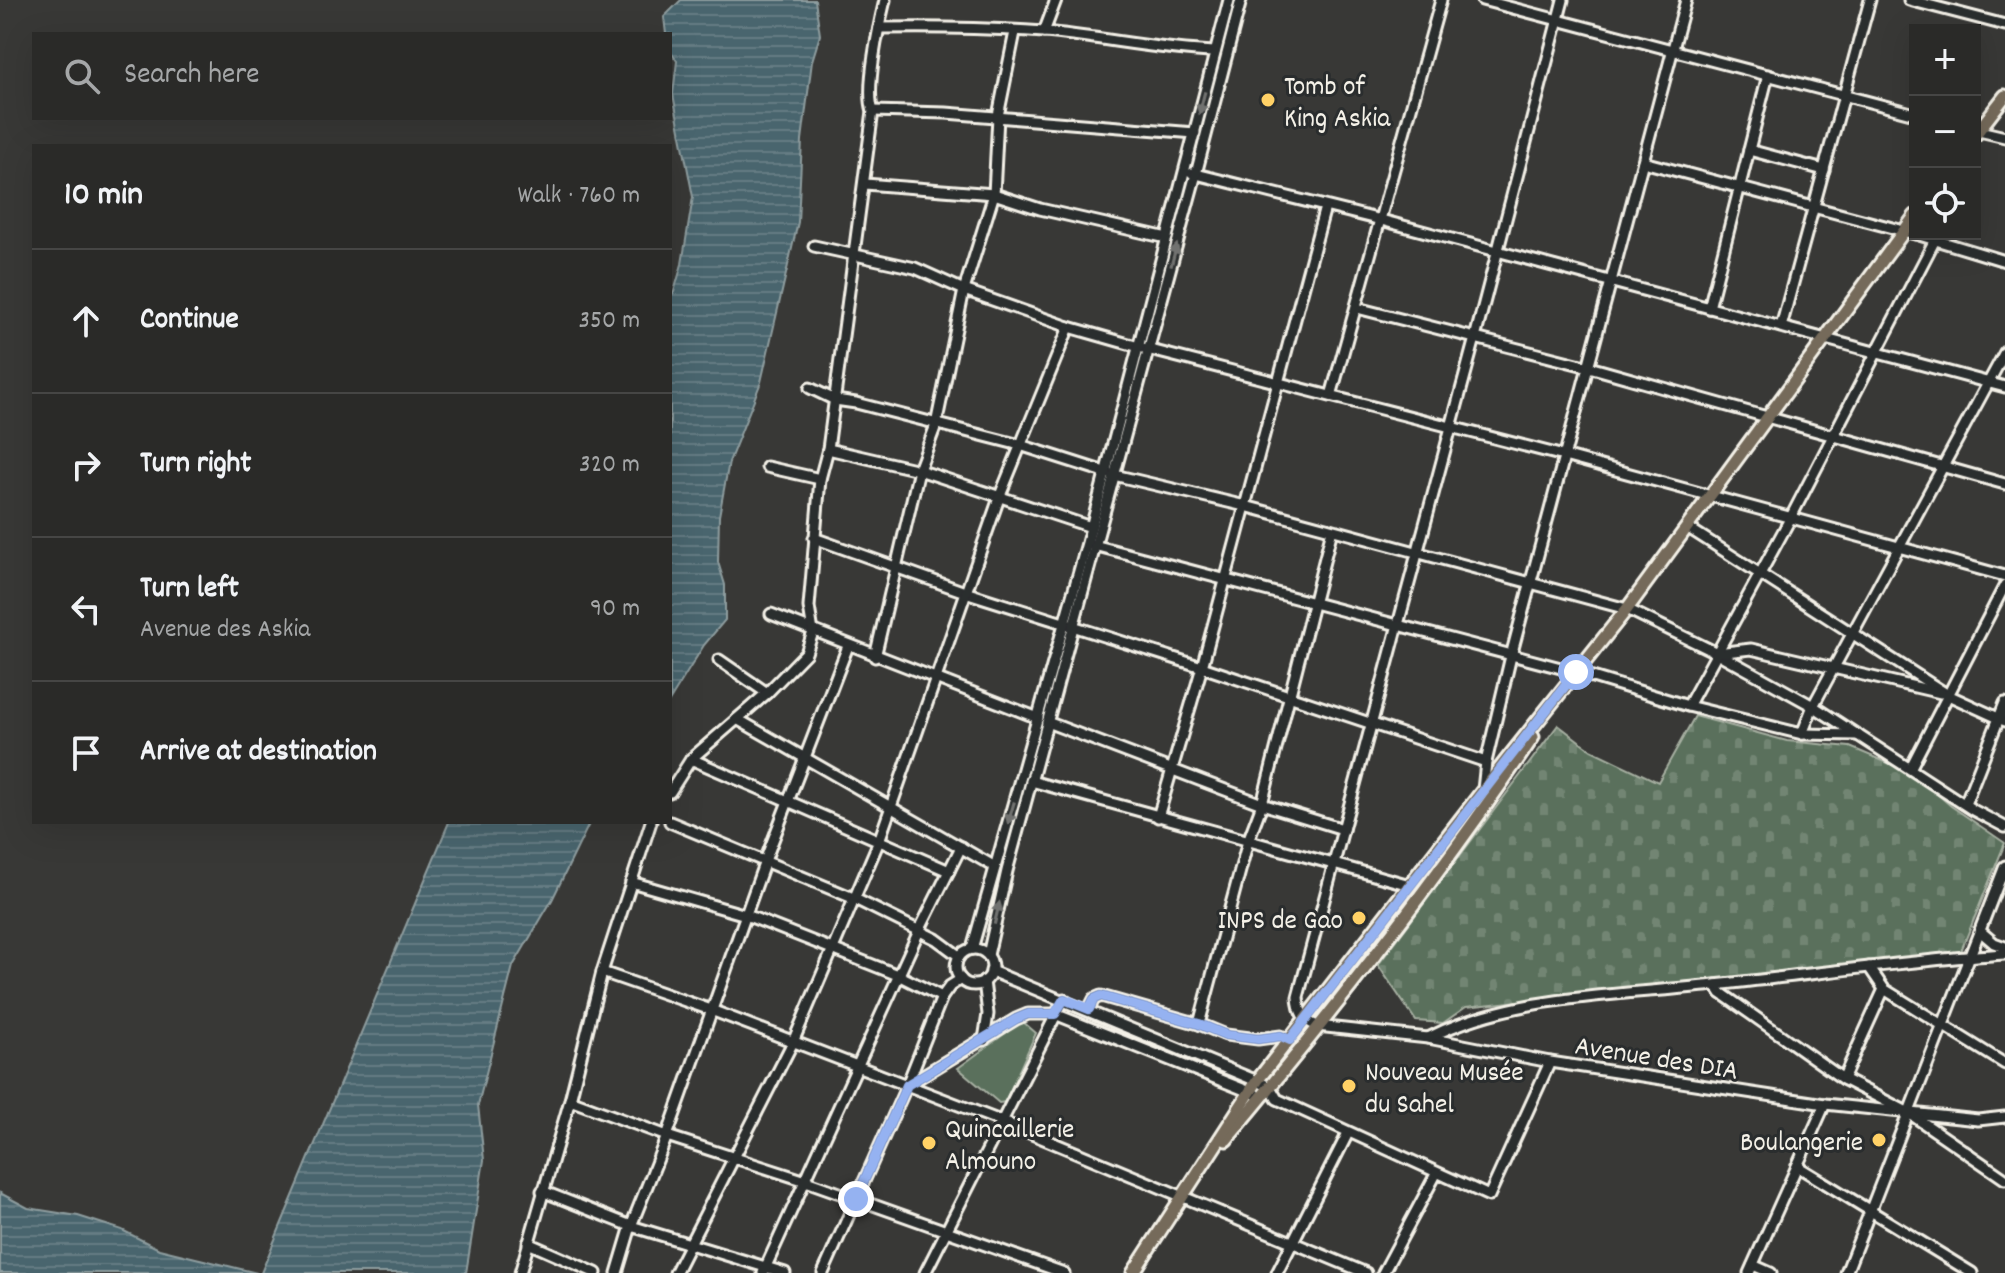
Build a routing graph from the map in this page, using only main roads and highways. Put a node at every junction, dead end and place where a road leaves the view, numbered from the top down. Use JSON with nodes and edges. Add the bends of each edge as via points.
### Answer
{"nodes":[{"id":1,"x":2005,"y":96,"type":"edge"},
{"id":2,"x":1981,"y":126,"type":"edge"},
{"id":3,"x":1909,"y":237,"type":"edge"},
{"id":4,"x":1576,"y":672,"type":"junction"},
{"id":5,"x":1311,"y":1023,"type":"junction"},
{"id":6,"x":1200,"y":1171,"type":"junction"},
{"id":7,"x":1133,"y":1273,"type":"edge"}],
"edges":[{"from":1,"to":2,"type":"main road"},
{"from":3,"to":4,"type":"main road","via":[[1824,339]]},
{"from":4,"to":5,"type":"main road","via":[[1399,899]]},
{"from":4,"to":5,"type":"main road","via":[[1500,786]]},
{"from":5,"to":6,"type":"main road","via":[[1266,1092]]},
{"from":5,"to":6,"type":"main road","via":[[1290,1040],[1254,1086]]},
{"from":6,"to":7,"type":"main road"}]}
